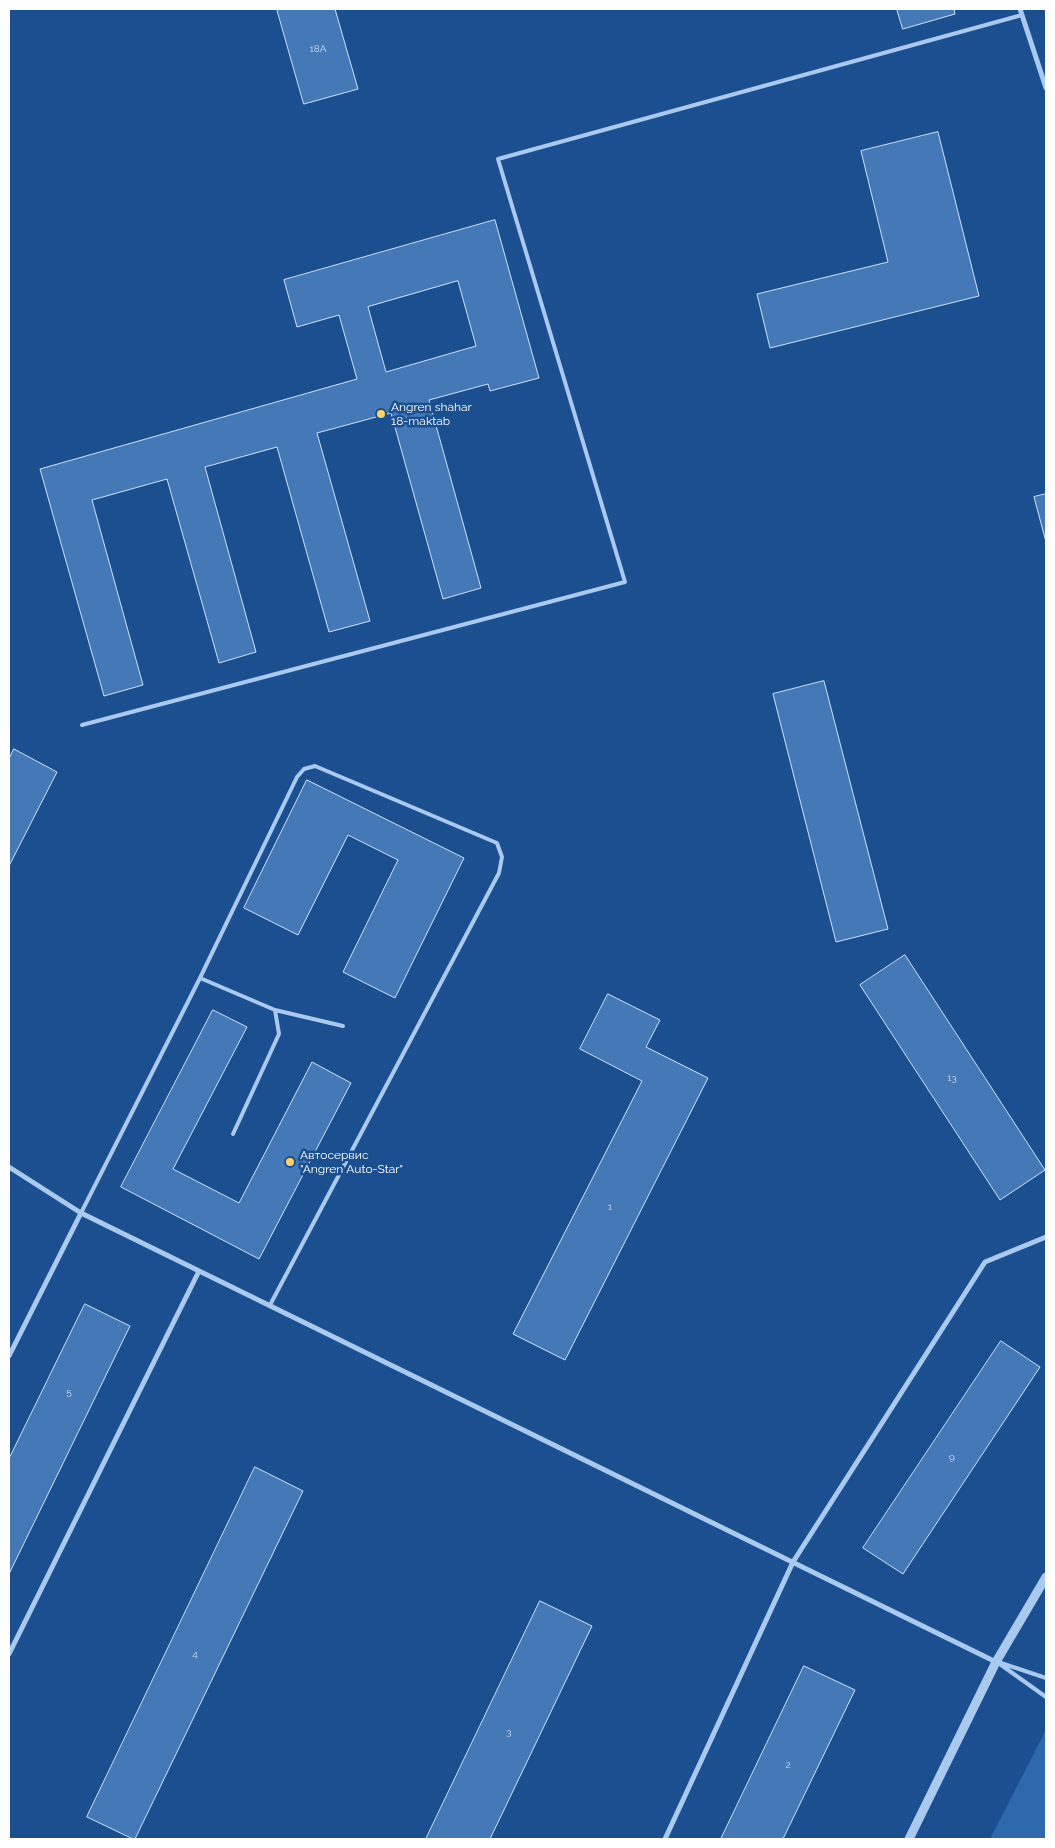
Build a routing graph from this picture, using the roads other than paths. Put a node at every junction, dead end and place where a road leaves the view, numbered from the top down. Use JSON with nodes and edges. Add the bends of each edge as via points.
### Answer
{"nodes":[{"id":1,"x":1020,"y":9,"type":"edge"},
{"id":2,"x":1022,"y":15,"type":"junction"},
{"id":3,"x":1046,"y":88,"type":"edge"},
{"id":4,"x":82,"y":725,"type":"dead end"},
{"id":5,"x":200,"y":978,"type":"junction"},
{"id":6,"x":275,"y":1010,"type":"junction"},
{"id":7,"x":343,"y":1026,"type":"dead end"},
{"id":8,"x":233,"y":1134,"type":"dead end"},
{"id":9,"x":9,"y":1167,"type":"edge"},
{"id":10,"x":81,"y":1212,"type":"junction"},
{"id":11,"x":1046,"y":1237,"type":"edge"},
{"id":12,"x":199,"y":1271,"type":"junction"},
{"id":13,"x":270,"y":1305,"type":"junction"},
{"id":14,"x":9,"y":1356,"type":"edge"},
{"id":15,"x":794,"y":1562,"type":"junction"},
{"id":16,"x":1046,"y":1577,"type":"edge"},
{"id":17,"x":9,"y":1654,"type":"edge"},
{"id":18,"x":996,"y":1662,"type":"junction"},
{"id":19,"x":1046,"y":1678,"type":"edge"},
{"id":20,"x":1046,"y":1697,"type":"edge"},
{"id":21,"x":665,"y":1839,"type":"edge"},
{"id":22,"x":909,"y":1839,"type":"edge"}],
"edges":[{"from":1,"to":2,"type":"street"},
{"from":2,"to":3,"type":"street"},
{"from":2,"to":4,"type":"lane","via":[[498,159],[625,582]]},
{"from":5,"to":6,"type":"lane"},
{"from":5,"to":10,"type":"lane"},
{"from":5,"to":13,"type":"lane","via":[[297,777],[304,769],[315,766],[497,843],[502,857],[499,873]]},
{"from":6,"to":7,"type":"lane"},
{"from":6,"to":8,"type":"lane","via":[[279,1034]]},
{"from":9,"to":10,"type":"street"},
{"from":10,"to":12,"type":"street"},
{"from":10,"to":14,"type":"street"},
{"from":11,"to":15,"type":"street","via":[[985,1262]]},
{"from":12,"to":13,"type":"street"},
{"from":12,"to":17,"type":"street"},
{"from":13,"to":15,"type":"street"},
{"from":15,"to":18,"type":"street"},
{"from":15,"to":21,"type":"street"},
{"from":16,"to":18,"type":"street"},
{"from":18,"to":19,"type":"lane"},
{"from":18,"to":20,"type":"lane"},
{"from":18,"to":22,"type":"street"}]}
